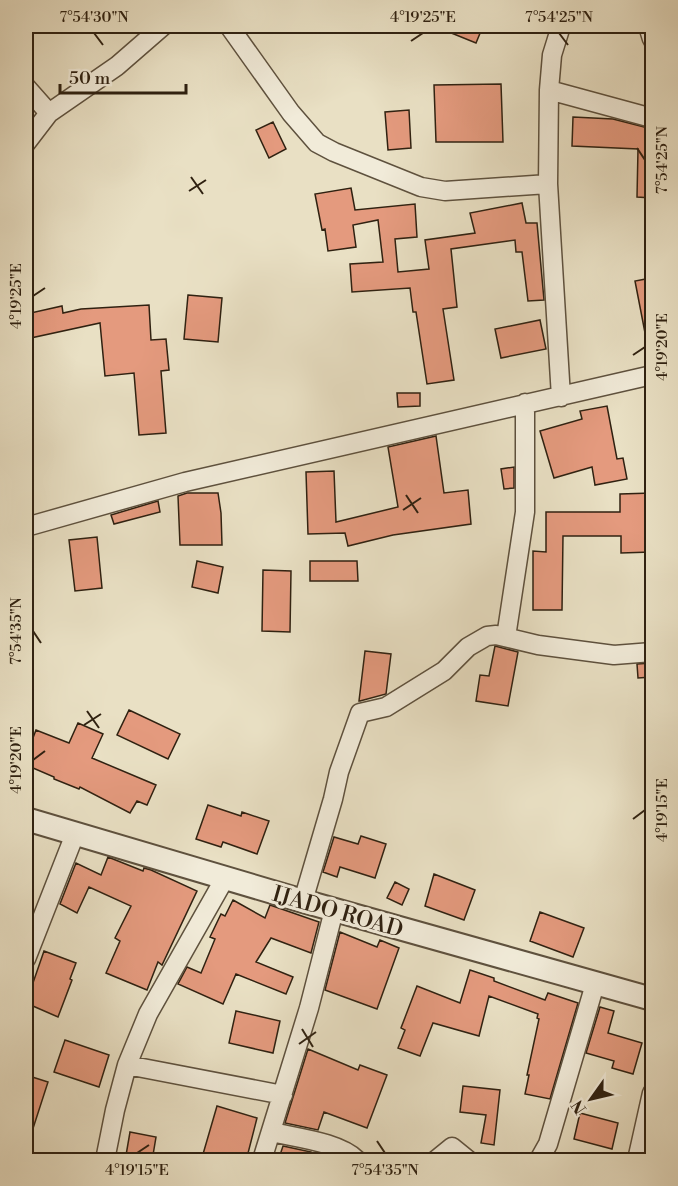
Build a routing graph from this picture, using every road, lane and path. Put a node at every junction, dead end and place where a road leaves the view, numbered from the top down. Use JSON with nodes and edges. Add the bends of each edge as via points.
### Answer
{"nodes":[{"id":1,"x":163,"y":26,"type":"edge"},
{"id":2,"x":229,"y":26,"type":"edge"},
{"id":3,"x":561,"y":26,"type":"edge"},
{"id":4,"x":648,"y":26,"type":"edge"},
{"id":5,"x":652,"y":39,"type":"edge"},
{"id":6,"x":26,"y":87,"type":"edge"},
{"id":7,"x":549,"y":90,"type":"junction"},
{"id":8,"x":49,"y":113,"type":"junction"},
{"id":9,"x":652,"y":118,"type":"edge"},
{"id":10,"x":26,"y":143,"type":"edge"},
{"id":11,"x":548,"y":184,"type":"junction"},
{"id":12,"x":652,"y":375,"type":"edge"},
{"id":13,"x":561,"y":398,"type":"junction"},
{"id":14,"x":525,"y":403,"type":"junction"},
{"id":15,"x":26,"y":527,"type":"edge"},
{"id":16,"x":506,"y":637,"type":"junction"},
{"id":17,"x":652,"y":652,"type":"edge"},
{"id":18,"x":26,"y":819,"type":"edge"},
{"id":19,"x":75,"y":834,"type":"junction"},
{"id":20,"x":225,"y":878,"type":"junction"},
{"id":21,"x":303,"y":901,"type":"junction"},
{"id":22,"x":334,"y":910,"type":"junction"},
{"id":23,"x":26,"y":959,"type":"edge"},
{"id":24,"x":595,"y":984,"type":"junction"},
{"id":25,"x":652,"y":999,"type":"edge"},
{"id":26,"x":127,"y":1065,"type":"junction"},
{"id":27,"x":652,"y":1093,"type":"edge"},
{"id":28,"x":283,"y":1095,"type":"junction"},
{"id":29,"x":272,"y":1132,"type":"junction"},
{"id":30,"x":647,"y":1144,"type":"edge"},
{"id":31,"x":105,"y":1161,"type":"edge"},
{"id":32,"x":262,"y":1161,"type":"edge"},
{"id":33,"x":357,"y":1161,"type":"edge"},
{"id":34,"x":436,"y":1161,"type":"edge"},
{"id":35,"x":468,"y":1161,"type":"edge"},
{"id":36,"x":539,"y":1161,"type":"edge"},
{"id":37,"x":637,"y":1161,"type":"edge"}],
"edges":[{"from":1,"to":8,"type":"street","via":[[117,66]]},
{"from":2,"to":11,"type":"street","via":[[291,113],[317,142],[334,152],[421,187],[445,191]]},
{"from":3,"to":7,"type":"street","via":[[552,55]]},
{"from":4,"to":5,"type":"street"},
{"from":6,"to":8,"type":"street"},
{"from":7,"to":9,"type":"street"},
{"from":7,"to":11,"type":"street"},
{"from":8,"to":10,"type":"street"},
{"from":11,"to":13,"type":"street"},
{"from":12,"to":13,"type":"street"},
{"from":13,"to":14,"type":"street"},
{"from":14,"to":15,"type":"street","via":[[185,482]]},
{"from":14,"to":16,"type":"street","via":[[525,512]]},
{"from":16,"to":17,"type":"street","via":[[614,655]]},
{"from":16,"to":21,"type":"street","via":[[477,640],[444,672],[386,707],[360,712]]},
{"from":18,"to":19,"type":"street","name":"IJADO ROAD"},
{"from":19,"to":20,"type":"street","name":"IJADO ROAD"},
{"from":19,"to":23,"type":"street"},
{"from":20,"to":21,"type":"street","name":"IJADO ROAD"},
{"from":20,"to":26,"type":"street","via":[[148,1014]]},
{"from":21,"to":22,"type":"street","name":"IJADO ROAD"},
{"from":22,"to":24,"type":"street","name":"IJADO ROAD"},
{"from":22,"to":28,"type":"street"},
{"from":24,"to":25,"type":"street","name":"IJADO ROAD"},
{"from":24,"to":36,"type":"street","via":[[551,1135]]},
{"from":26,"to":28,"type":"street"},
{"from":26,"to":31,"type":"street"},
{"from":27,"to":30,"type":"street"},
{"from":28,"to":29,"type":"street"},
{"from":29,"to":32,"type":"street"},
{"from":29,"to":33,"type":"street","via":[[339,1148]]},
{"from":30,"to":37,"type":"street"},
{"from":34,"to":35,"type":"street","via":[[452,1147]]}]}
